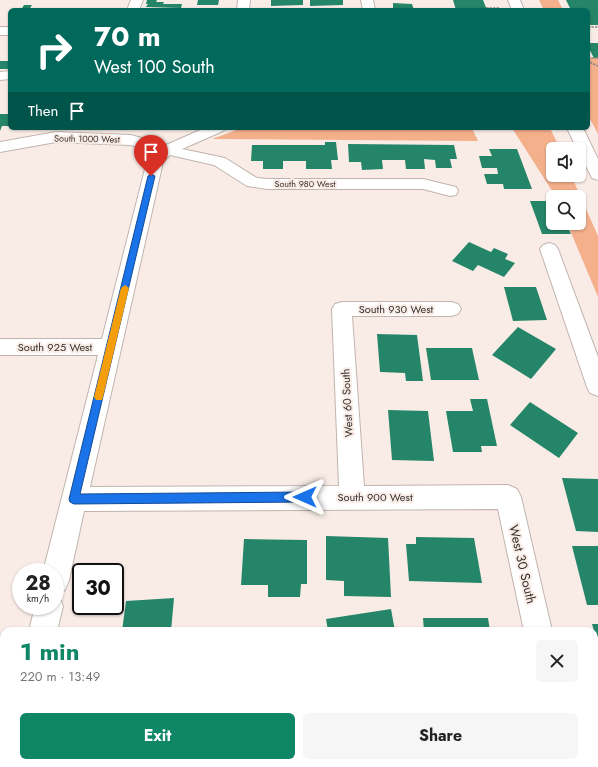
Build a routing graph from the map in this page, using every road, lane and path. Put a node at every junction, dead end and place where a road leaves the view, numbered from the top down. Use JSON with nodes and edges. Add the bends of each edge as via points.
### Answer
{"nodes":[{"id":1,"x":486,"y":8,"type":"dead end"},
{"id":2,"x":500,"y":8,"type":"dead end"},
{"id":3,"x":213,"y":130,"type":"edge"},
{"id":4,"x":575,"y":130,"type":"edge"},
{"id":5,"x":0,"y":147,"type":"edge"},
{"id":6,"x":166,"y":150,"type":"junction"},
{"id":7,"x":598,"y":175,"type":"edge"},
{"id":8,"x":450,"y":191,"type":"dead end"},
{"id":9,"x":549,"y":249,"type":"dead end"},
{"id":10,"x":342,"y":309,"type":"joint"},
{"id":11,"x":451,"y":309,"type":"dead end"},
{"id":12,"x":0,"y":347,"type":"edge"},
{"id":13,"x":111,"y":347,"type":"junction"},
{"id":14,"x":598,"y":387,"type":"edge"},
{"id":15,"x":352,"y":497,"type":"junction"},
{"id":16,"x":508,"y":497,"type":"joint"},
{"id":17,"x":74,"y":499,"type":"junction"},
{"id":18,"x":59,"y":563,"type":"edge"},
{"id":19,"x":47,"y":615,"type":"edge"},
{"id":20,"x":44,"y":627,"type":"edge"},
{"id":21,"x":537,"y":627,"type":"edge"}],
"edges":[{"from":1,"to":2,"type":"path"},
{"from":3,"to":6,"type":"street"},
{"from":4,"to":7,"type":"street"},
{"from":5,"to":6,"type":"street","name":"South 1000 West","via":[[56,137],[131,140]]},
{"from":6,"to":8,"type":"street","name":"South 980 West","via":[[219,161],[253,182],[423,184]]},
{"from":6,"to":13,"type":"street","via":[[155,161]]},
{"from":9,"to":14,"type":"street"},
{"from":10,"to":11,"type":"street","name":"South 930 West"},
{"from":10,"to":15,"type":"street","name":"West 60 South"},
{"from":12,"to":13,"type":"street","name":"South 925 West"},
{"from":13,"to":17,"type":"street"},
{"from":15,"to":16,"type":"street","name":"South 900 West"},
{"from":15,"to":17,"type":"street","name":"South 900 West"},
{"from":16,"to":21,"type":"street","name":"West 30 South"},
{"from":17,"to":18,"type":"street"},
{"from":19,"to":20,"type":"street"}]}
